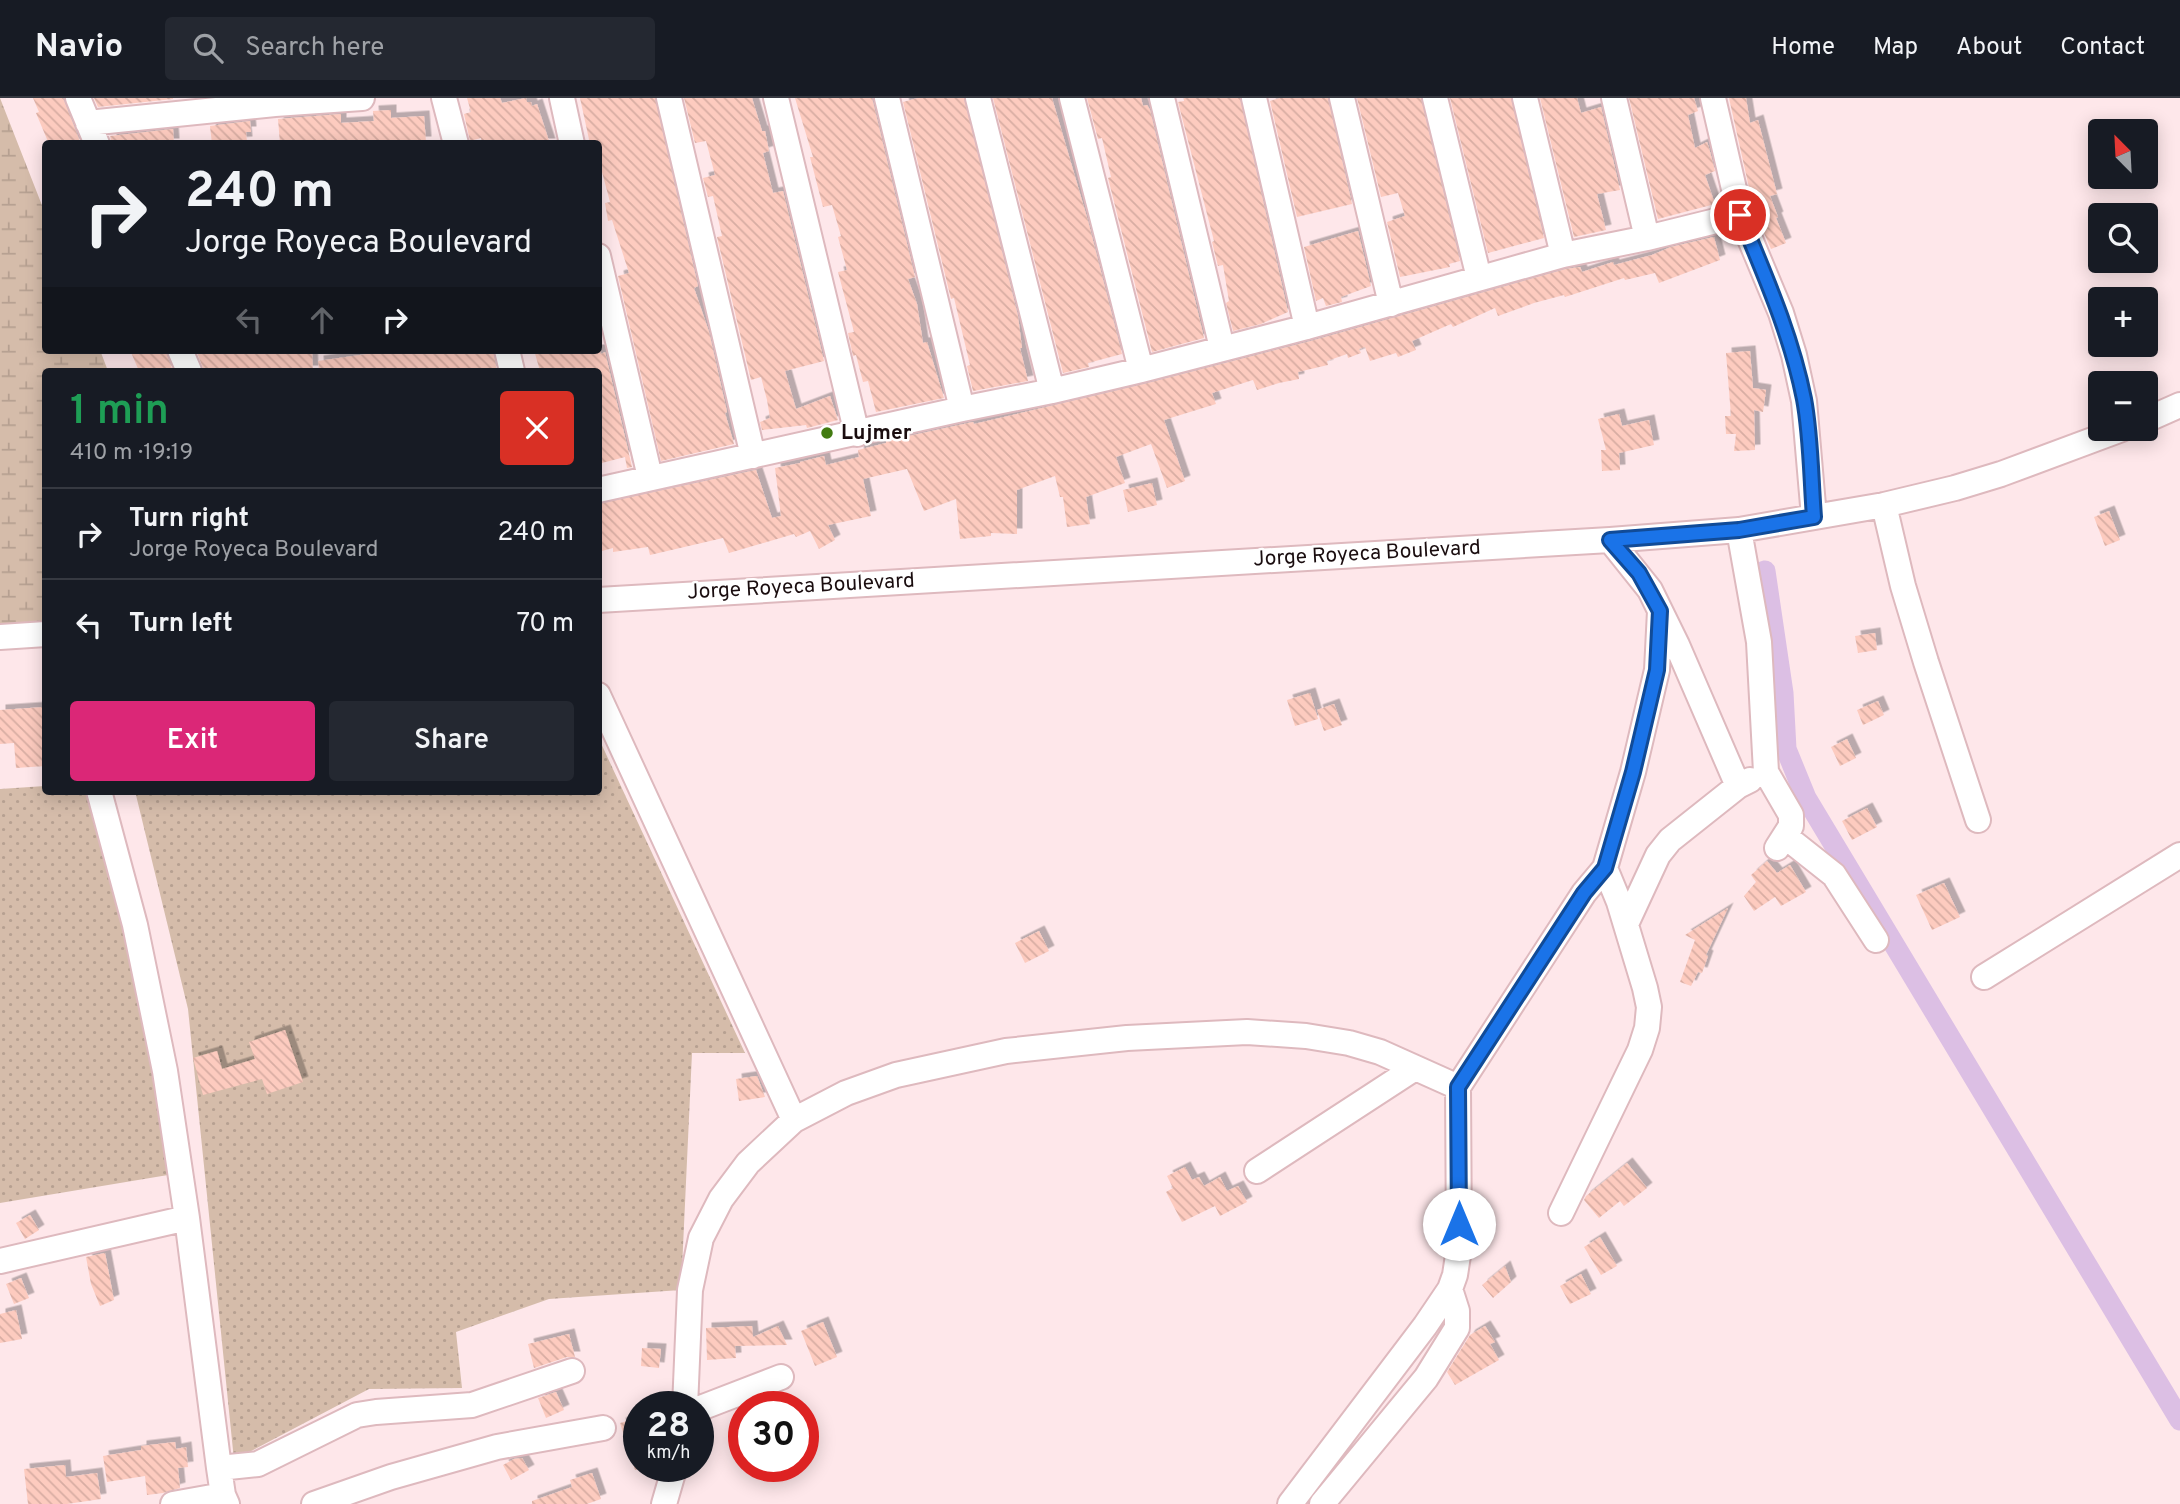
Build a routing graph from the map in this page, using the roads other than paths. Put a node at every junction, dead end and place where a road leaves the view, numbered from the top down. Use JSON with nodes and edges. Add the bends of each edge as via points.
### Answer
{"nodes":[{"id":1,"x":78,"y":98,"type":"edge"},
{"id":2,"x":362,"y":98,"type":"edge"},
{"id":3,"x":444,"y":98,"type":"edge"},
{"id":4,"x":562,"y":98,"type":"edge"},
{"id":5,"x":669,"y":98,"type":"edge"},
{"id":6,"x":776,"y":98,"type":"edge"},
{"id":7,"x":887,"y":98,"type":"edge"},
{"id":8,"x":978,"y":98,"type":"edge"},
{"id":9,"x":1072,"y":98,"type":"edge"},
{"id":10,"x":1162,"y":98,"type":"edge"},
{"id":11,"x":1254,"y":98,"type":"edge"},
{"id":12,"x":1342,"y":98,"type":"edge"},
{"id":13,"x":1435,"y":98,"type":"edge"},
{"id":14,"x":1525,"y":98,"type":"edge"},
{"id":15,"x":1614,"y":98,"type":"edge"},
{"id":16,"x":1713,"y":98,"type":"edge"},
{"id":17,"x":92,"y":133,"type":"edge"},
{"id":18,"x":455,"y":140,"type":"edge"},
{"id":19,"x":571,"y":140,"type":"edge"},
{"id":20,"x":1740,"y":215,"type":"junction"},
{"id":21,"x":1647,"y":238,"type":"junction"},
{"id":22,"x":1563,"y":255,"type":"junction"},
{"id":23,"x":602,"y":273,"type":"edge"},
{"id":24,"x":1479,"y":278,"type":"junction"},
{"id":25,"x":1391,"y":304,"type":"junction"},
{"id":26,"x":1307,"y":327,"type":"junction"},
{"id":27,"x":1222,"y":348,"type":"junction"},
{"id":28,"x":1141,"y":370,"type":"junction"},
{"id":29,"x":1052,"y":391,"type":"junction"},
{"id":30,"x":2180,"y":405,"type":"edge"},
{"id":31,"x":962,"y":409,"type":"junction"},
{"id":32,"x":2158,"y":415,"type":"edge"},
{"id":33,"x":857,"y":434,"type":"junction"},
{"id":34,"x":2090,"y":441,"type":"edge"},
{"id":35,"x":753,"y":456,"type":"junction"},
{"id":36,"x":650,"y":477,"type":"junction"},
{"id":37,"x":602,"y":489,"type":"edge"},
{"id":38,"x":1884,"y":505,"type":"junction"},
{"id":39,"x":1802,"y":519,"type":"junction"},
{"id":40,"x":1739,"y":530,"type":"junction"},
{"id":41,"x":1610,"y":540,"type":"junction"},
{"id":42,"x":602,"y":600,"type":"edge"},
{"id":43,"x":1660,"y":611,"type":"junction"},
{"id":44,"x":42,"y":634,"type":"edge"},
{"id":45,"x":0,"y":637,"type":"edge"},
{"id":46,"x":602,"y":704,"type":"edge"},
{"id":47,"x":1766,"y":772,"type":"junction"},
{"id":48,"x":1738,"y":786,"type":"junction"},
{"id":49,"x":100,"y":795,"type":"edge"},
{"id":50,"x":1979,"y":820,"type":"dead end"},
{"id":51,"x":2180,"y":855,"type":"edge"},
{"id":52,"x":1605,"y":868,"type":"junction"},
{"id":53,"x":1626,"y":924,"type":"junction"},
{"id":54,"x":1876,"y":940,"type":"dead end"},
{"id":55,"x":1983,"y":977,"type":"dead end"},
{"id":56,"x":1415,"y":1068,"type":"junction"},
{"id":57,"x":1458,"y":1087,"type":"junction"},
{"id":58,"x":794,"y":1120,"type":"junction"},
{"id":59,"x":1257,"y":1171,"type":"dead end"},
{"id":60,"x":1561,"y":1213,"type":"dead end"},
{"id":61,"x":187,"y":1218,"type":"junction"},
{"id":62,"x":0,"y":1261,"type":"edge"},
{"id":63,"x":1450,"y":1289,"type":"junction"},
{"id":64,"x":572,"y":1371,"type":"dead end"},
{"id":65,"x":781,"y":1377,"type":"dead end"},
{"id":66,"x":686,"y":1391,"type":"edge"},
{"id":67,"x":714,"y":1403,"type":"edge"},
{"id":68,"x":603,"y":1428,"type":"dead end"},
{"id":69,"x":219,"y":1468,"type":"junction"},
{"id":70,"x":670,"y":1482,"type":"edge"},
{"id":71,"x":225,"y":1500,"type":"edge"},
{"id":72,"x":173,"y":1504,"type":"edge"},
{"id":73,"x":314,"y":1504,"type":"edge"},
{"id":74,"x":664,"y":1504,"type":"edge"},
{"id":75,"x":1290,"y":1504,"type":"edge"},
{"id":76,"x":1322,"y":1504,"type":"edge"}],
"edges":[{"from":1,"to":17,"type":"street"},
{"from":2,"to":17,"type":"street","via":[[275,104]]},
{"from":3,"to":18,"type":"street"},
{"from":4,"to":19,"type":"street"},
{"from":5,"to":35,"type":"street"},
{"from":6,"to":33,"type":"street"},
{"from":7,"to":31,"type":"street"},
{"from":8,"to":29,"type":"street"},
{"from":9,"to":28,"type":"street"},
{"from":10,"to":27,"type":"street"},
{"from":11,"to":26,"type":"street"},
{"from":12,"to":25,"type":"street"},
{"from":13,"to":24,"type":"street"},
{"from":14,"to":22,"type":"street"},
{"from":15,"to":21,"type":"street"},
{"from":16,"to":20,"type":"street"},
{"from":20,"to":21,"type":"street"},
{"from":20,"to":39,"type":"street","via":[[1781,313],[1804,401]]},
{"from":21,"to":22,"type":"street"},
{"from":22,"to":24,"type":"street"},
{"from":23,"to":36,"type":"street"},
{"from":24,"to":25,"type":"street"},
{"from":25,"to":26,"type":"street"},
{"from":26,"to":27,"type":"street"},
{"from":27,"to":28,"type":"street"},
{"from":28,"to":29,"type":"street"},
{"from":29,"to":31,"type":"street"},
{"from":30,"to":32,"type":"street"},
{"from":31,"to":33,"type":"street"},
{"from":33,"to":35,"type":"street"},
{"from":34,"to":38,"type":"street","name":"Jorge Royeca Boulevard","via":[[2001,474]]},
{"from":35,"to":36,"type":"street"},
{"from":36,"to":37,"type":"street"},
{"from":38,"to":39,"type":"street","name":"Jorge Royeca Boulevard"},
{"from":38,"to":50,"type":"street","via":[[1903,586]]},
{"from":39,"to":40,"type":"street","name":"Jorge Royeca Boulevard"},
{"from":40,"to":41,"type":"street","name":"Jorge Royeca Boulevard"},
{"from":40,"to":47,"type":"street","via":[[1759,642]]},
{"from":41,"to":42,"type":"street","name":"Jorge Royeca Boulevard"},
{"from":41,"to":43,"type":"street","via":[[1639,573]]},
{"from":43,"to":48,"type":"street"},
{"from":43,"to":52,"type":"street","via":[[1651,700]]},
{"from":44,"to":45,"type":"street"},
{"from":46,"to":58,"type":"street"},
{"from":47,"to":48,"type":"street"},
{"from":47,"to":54,"type":"street","via":[[1791,815],[1791,826],[1781,843],[1833,876]]},
{"from":48,"to":53,"type":"street","via":[[1670,840],[1658,855]]},
{"from":49,"to":61,"type":"street","via":[[135,925]]},
{"from":51,"to":55,"type":"street"},
{"from":52,"to":53,"type":"street"},
{"from":52,"to":57,"type":"street","via":[[1584,893]]},
{"from":53,"to":60,"type":"street","via":[[1645,988],[1647,1028]]},
{"from":56,"to":57,"type":"street"},
{"from":56,"to":58,"type":"street","via":[[1380,1052],[1306,1035],[1247,1032],[1127,1038],[1006,1051],[896,1075],[846,1093]]},
{"from":56,"to":59,"type":"street"},
{"from":57,"to":63,"type":"street","via":[[1459,1249]]},
{"from":58,"to":66,"type":"street","via":[[748,1163],[721,1199],[701,1238],[690,1290]]},
{"from":61,"to":62,"type":"street"},
{"from":61,"to":69,"type":"street"},
{"from":63,"to":75,"type":"street"},
{"from":63,"to":76,"type":"street","via":[[1457,1328],[1426,1378]]},
{"from":64,"to":69,"type":"street","via":[[472,1405],[357,1415],[258,1464]]},
{"from":65,"to":67,"type":"street"},
{"from":68,"to":73,"type":"street","via":[[497,1447]]},
{"from":69,"to":71,"type":"street"},
{"from":70,"to":74,"type":"street"},
{"from":71,"to":72,"type":"street"}]}
